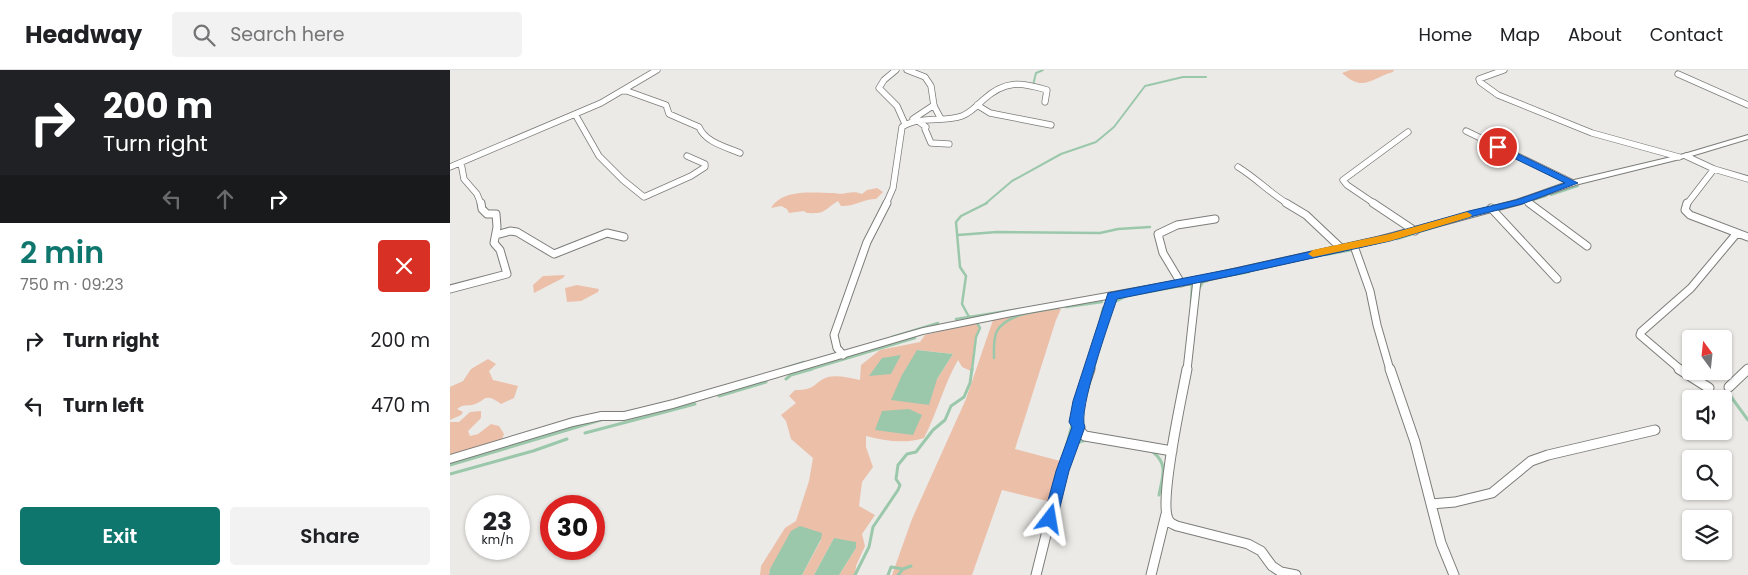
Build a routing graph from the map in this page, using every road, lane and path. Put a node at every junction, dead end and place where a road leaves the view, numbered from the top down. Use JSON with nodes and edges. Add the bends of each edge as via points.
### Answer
{"nodes":[{"id":1,"x":657,"y":70,"type":"edge"},
{"id":2,"x":896,"y":70,"type":"edge"},
{"id":3,"x":907,"y":70,"type":"edge"},
{"id":4,"x":926,"y":70,"type":"edge"},
{"id":5,"x":1504,"y":70,"type":"edge"},
{"id":6,"x":1678,"y":74,"type":"dead end"},
{"id":7,"x":925,"y":77,"type":"junction"},
{"id":8,"x":622,"y":91,"type":"junction"},
{"id":9,"x":1046,"y":102,"type":"dead end"},
{"id":10,"x":934,"y":105,"type":"junction"},
{"id":11,"x":977,"y":105,"type":"junction"},
{"id":12,"x":1748,"y":105,"type":"edge"},
{"id":13,"x":575,"y":114,"type":"junction"},
{"id":14,"x":900,"y":115,"type":"junction"},
{"id":15,"x":941,"y":119,"type":"junction"},
{"id":16,"x":917,"y":121,"type":"junction"},
{"id":17,"x":904,"y":124,"type":"junction"},
{"id":18,"x":1051,"y":125,"type":"dead end"},
{"id":19,"x":1466,"y":131,"type":"dead end"},
{"id":20,"x":1408,"y":132,"type":"dead end"},
{"id":21,"x":1748,"y":137,"type":"edge"},
{"id":22,"x":949,"y":144,"type":"dead end"},
{"id":23,"x":740,"y":152,"type":"dead end"},
{"id":24,"x":687,"y":156,"type":"dead end"},
{"id":25,"x":1683,"y":157,"type":"junction"},
{"id":26,"x":461,"y":163,"type":"junction"},
{"id":27,"x":450,"y":167,"type":"edge"},
{"id":28,"x":1238,"y":167,"type":"dead end"},
{"id":29,"x":1714,"y":169,"type":"junction"},
{"id":30,"x":1748,"y":180,"type":"edge"},
{"id":31,"x":1573,"y":183,"type":"junction"},
{"id":32,"x":1525,"y":200,"type":"junction"},
{"id":33,"x":1491,"y":208,"type":"junction"},
{"id":34,"x":1215,"y":219,"type":"dead end"},
{"id":35,"x":1415,"y":231,"type":"junction"},
{"id":36,"x":1737,"y":233,"type":"junction"},
{"id":37,"x":496,"y":235,"type":"junction"},
{"id":38,"x":624,"y":237,"type":"dead end"},
{"id":39,"x":1748,"y":238,"type":"edge"},
{"id":40,"x":1354,"y":246,"type":"junction"},
{"id":41,"x":1587,"y":246,"type":"dead end"},
{"id":42,"x":1341,"y":248,"type":"junction"},
{"id":43,"x":1557,"y":279,"type":"dead end"},
{"id":44,"x":1197,"y":280,"type":"junction"},
{"id":45,"x":1180,"y":283,"type":"junction"},
{"id":46,"x":450,"y":289,"type":"edge"},
{"id":47,"x":1112,"y":296,"type":"junction"},
{"id":48,"x":843,"y":356,"type":"junction"},
{"id":49,"x":1748,"y":369,"type":"edge"},
{"id":50,"x":1729,"y":387,"type":"dead end"},
{"id":51,"x":1709,"y":388,"type":"dead end"},
{"id":52,"x":1078,"y":427,"type":"junction"},
{"id":53,"x":1655,"y":430,"type":"dead end"},
{"id":54,"x":1085,"y":436,"type":"junction"},
{"id":55,"x":1074,"y":440,"type":"junction"},
{"id":56,"x":1172,"y":451,"type":"junction"},
{"id":57,"x":450,"y":459,"type":"edge"},
{"id":58,"x":1431,"y":504,"type":"junction"},
{"id":59,"x":1166,"y":514,"type":"junction"},
{"id":60,"x":1178,"y":526,"type":"junction"},
{"id":61,"x":1162,"y":529,"type":"junction"},
{"id":62,"x":1270,"y":571,"type":"edge"},
{"id":63,"x":1036,"y":575,"type":"edge"},
{"id":64,"x":1151,"y":575,"type":"edge"},
{"id":65,"x":1296,"y":575,"type":"edge"},
{"id":66,"x":1454,"y":575,"type":"edge"}],
"edges":[{"from":1,"to":8,"type":"street"},
{"from":2,"to":14,"type":"street","via":[[879,88],[896,105]]},
{"from":3,"to":7,"type":"street"},
{"from":4,"to":7,"type":"street"},
{"from":5,"to":25,"type":"street","via":[[1483,76],[1480,82],[1498,95],[1592,133]]},
{"from":6,"to":12,"type":"street"},
{"from":7,"to":10,"type":"street","via":[[931,86]]},
{"from":8,"to":13,"type":"street"},
{"from":8,"to":23,"type":"street","via":[[666,105],[669,114],[699,127],[709,141]]},
{"from":9,"to":11,"type":"street","via":[[1047,90],[1019,83],[999,88]]},
{"from":10,"to":15,"type":"street"},
{"from":10,"to":16,"type":"street"},
{"from":11,"to":15,"type":"street","via":[[962,116]]},
{"from":11,"to":18,"type":"street","via":[[990,113]]},
{"from":13,"to":24,"type":"street","via":[[599,156],[644,197],[705,166]]},
{"from":13,"to":26,"type":"street"},
{"from":14,"to":16,"type":"street"},
{"from":14,"to":17,"type":"street"},
{"from":15,"to":16,"type":"street"},
{"from":16,"to":17,"type":"street"},
{"from":16,"to":22,"type":"street","via":[[926,127],[931,143]]},
{"from":17,"to":48,"type":"street","via":[[893,188],[867,242],[834,335]]},
{"from":19,"to":31,"type":"street"},
{"from":20,"to":35,"type":"street","via":[[1343,180]]},
{"from":21,"to":25,"type":"street"},
{"from":25,"to":29,"type":"street"},
{"from":25,"to":31,"type":"street"},
{"from":26,"to":27,"type":"street"},
{"from":26,"to":37,"type":"street","via":[[464,179],[477,192],[482,209],[487,214],[496,214]]},
{"from":28,"to":42,"type":"street","via":[[1253,176],[1270,194],[1306,215]]},
{"from":29,"to":30,"type":"street"},
{"from":29,"to":36,"type":"street","via":[[1688,201],[1685,210],[1690,215]]},
{"from":31,"to":32,"type":"street"},
{"from":32,"to":33,"type":"street"},
{"from":32,"to":41,"type":"street"},
{"from":33,"to":35,"type":"street"},
{"from":33,"to":43,"type":"street"},
{"from":34,"to":45,"type":"street","via":[[1170,226],[1158,234]]},
{"from":35,"to":40,"type":"street"},
{"from":36,"to":39,"type":"street"},
{"from":36,"to":51,"type":"street","via":[[1691,288],[1640,335],[1690,377]]},
{"from":37,"to":38,"type":"street","via":[[517,232],[554,254],[607,233]]},
{"from":37,"to":46,"type":"street","via":[[494,243],[500,250],[507,274]]},
{"from":40,"to":42,"type":"street"},
{"from":40,"to":58,"type":"street","via":[[1370,291],[1383,347],[1416,442]]},
{"from":42,"to":44,"type":"street"},
{"from":44,"to":45,"type":"street"},
{"from":44,"to":56,"type":"street","via":[[1188,366]]},
{"from":45,"to":47,"type":"street"},
{"from":47,"to":48,"type":"street","via":[[957,323]]},
{"from":47,"to":52,"type":"street","via":[[1080,401]]},
{"from":48,"to":57,"type":"street","via":[[632,414],[573,422]]},
{"from":49,"to":50,"type":"street"},
{"from":52,"to":54,"type":"street"},
{"from":52,"to":55,"type":"street"},
{"from":53,"to":58,"type":"street","via":[[1548,454],[1531,462],[1492,493]]},
{"from":54,"to":55,"type":"street"},
{"from":54,"to":56,"type":"street"},
{"from":55,"to":63,"type":"street","via":[[1062,471]]},
{"from":56,"to":59,"type":"street"},
{"from":58,"to":66,"type":"street","via":[[1441,543]]},
{"from":59,"to":60,"type":"street","via":[[1170,523]]},
{"from":59,"to":61,"type":"street"},
{"from":60,"to":61,"type":"street"},
{"from":60,"to":62,"type":"street","via":[[1248,544],[1261,551]]},
{"from":61,"to":64,"type":"street"},
{"from":62,"to":65,"type":"street"}]}
